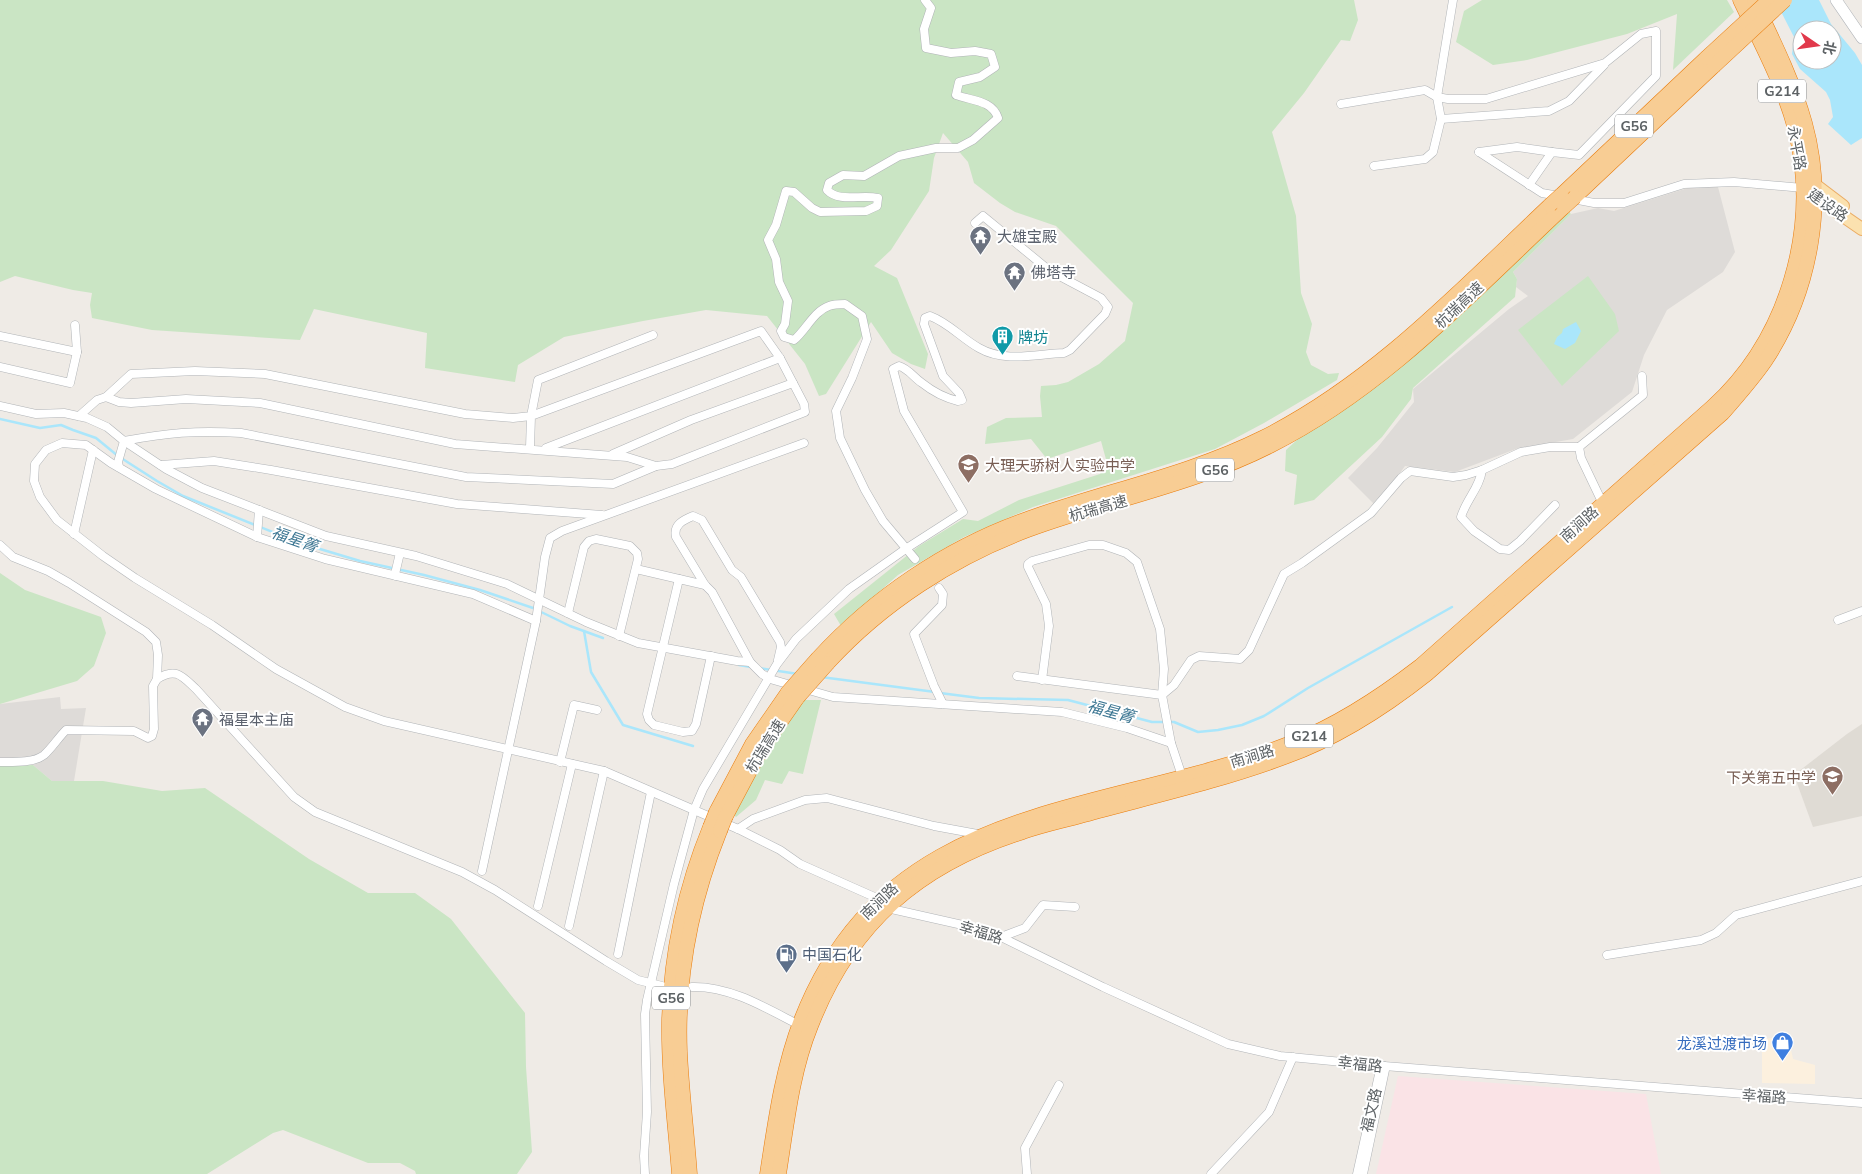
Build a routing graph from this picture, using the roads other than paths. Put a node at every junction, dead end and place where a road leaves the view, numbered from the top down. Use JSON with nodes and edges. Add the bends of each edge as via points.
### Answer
{"nodes":[{"id":1,"x":925,"y":0,"type":"edge"},
{"id":2,"x":1453,"y":0,"type":"edge"},
{"id":3,"x":1740,"y":0,"type":"edge"},
{"id":4,"x":1746,"y":0,"type":"edge"},
{"id":5,"x":1754,"y":0,"type":"edge"},
{"id":6,"x":1769,"y":0,"type":"edge"},
{"id":7,"x":1785,"y":0,"type":"edge"},
{"id":8,"x":1836,"y":0,"type":"edge"},
{"id":9,"x":1766,"y":26,"type":"junction"},
{"id":10,"x":1862,"y":38,"type":"edge"},
{"id":11,"x":1710,"y":62,"type":"junction"},
{"id":12,"x":1605,"y":64,"type":"junction"},
{"id":13,"x":1437,"y":97,"type":"junction"},
{"id":14,"x":1341,"y":104,"type":"dead end"},
{"id":15,"x":1441,"y":120,"type":"junction"},
{"id":16,"x":1552,"y":152,"type":"junction"},
{"id":17,"x":1374,"y":166,"type":"dead end"},
{"id":18,"x":1529,"y":185,"type":"junction"},
{"id":19,"x":1812,"y":189,"type":"junction"},
{"id":20,"x":1862,"y":219,"type":"edge"},
{"id":21,"x":975,"y":223,"type":"dead end"},
{"id":22,"x":1862,"y":229,"type":"edge"},
{"id":23,"x":75,"y":325,"type":"dead end"},
{"id":24,"x":653,"y":335,"type":"dead end"},
{"id":25,"x":0,"y":336,"type":"edge"},
{"id":26,"x":77,"y":352,"type":"junction"},
{"id":27,"x":780,"y":358,"type":"junction"},
{"id":28,"x":0,"y":367,"type":"edge"},
{"id":29,"x":1642,"y":376,"type":"dead end"},
{"id":30,"x":793,"y":383,"type":"junction"},
{"id":31,"x":106,"y":397,"type":"junction"},
{"id":32,"x":0,"y":406,"type":"edge"},
{"id":33,"x":79,"y":416,"type":"junction"},
{"id":34,"x":531,"y":416,"type":"junction"},
{"id":35,"x":124,"y":441,"type":"junction"},
{"id":36,"x":804,"y":443,"type":"dead end"},
{"id":37,"x":1579,"y":447,"type":"junction"},
{"id":38,"x":530,"y":448,"type":"junction"},
{"id":39,"x":542,"y":449,"type":"junction"},
{"id":40,"x":93,"y":450,"type":"junction"},
{"id":41,"x":611,"y":455,"type":"junction"},
{"id":42,"x":118,"y":465,"type":"junction"},
{"id":43,"x":161,"y":465,"type":"junction"},
{"id":44,"x":656,"y":466,"type":"junction"},
{"id":45,"x":1482,"y":470,"type":"junction"},
{"id":46,"x":1603,"y":504,"type":"junction"},
{"id":47,"x":1555,"y":505,"type":"dead end"},
{"id":48,"x":259,"y":510,"type":"junction"},
{"id":49,"x":605,"y":516,"type":"junction"},
{"id":50,"x":74,"y":534,"type":"junction"},
{"id":51,"x":256,"y":534,"type":"junction"},
{"id":52,"x":0,"y":545,"type":"edge"},
{"id":53,"x":907,"y":548,"type":"junction"},
{"id":54,"x":400,"y":553,"type":"junction"},
{"id":55,"x":915,"y":559,"type":"dead end"},
{"id":56,"x":636,"y":569,"type":"junction"},
{"id":57,"x":396,"y":575,"type":"junction"},
{"id":58,"x":679,"y":579,"type":"junction"},
{"id":59,"x":705,"y":585,"type":"junction"},
{"id":60,"x":939,"y":588,"type":"dead end"},
{"id":61,"x":538,"y":602,"type":"junction"},
{"id":62,"x":1862,"y":611,"type":"edge"},
{"id":63,"x":568,"y":614,"type":"junction"},
{"id":64,"x":537,"y":619,"type":"junction"},
{"id":65,"x":1838,"y":620,"type":"dead end"},
{"id":66,"x":619,"y":636,"type":"junction"},
{"id":67,"x":663,"y":648,"type":"junction"},
{"id":68,"x":711,"y":656,"type":"junction"},
{"id":69,"x":750,"y":662,"type":"junction"},
{"id":70,"x":777,"y":664,"type":"junction"},
{"id":71,"x":1017,"y":676,"type":"dead end"},
{"id":72,"x":771,"y":677,"type":"junction"},
{"id":73,"x":157,"y":679,"type":"junction"},
{"id":74,"x":1042,"y":680,"type":"junction"},
{"id":75,"x":1162,"y":695,"type":"junction"},
{"id":76,"x":941,"y":701,"type":"junction"},
{"id":77,"x":597,"y":710,"type":"dead end"},
{"id":78,"x":1171,"y":742,"type":"junction"},
{"id":79,"x":510,"y":750,"type":"junction"},
{"id":80,"x":0,"y":762,"type":"edge"},
{"id":81,"x":560,"y":762,"type":"junction"},
{"id":82,"x":572,"y":764,"type":"junction"},
{"id":83,"x":604,"y":771,"type":"junction"},
{"id":84,"x":1184,"y":782,"type":"junction"},
{"id":85,"x":651,"y":792,"type":"junction"},
{"id":86,"x":694,"y":810,"type":"junction"},
{"id":87,"x":715,"y":829,"type":"junction"},
{"id":88,"x":738,"y":829,"type":"junction"},
{"id":89,"x":983,"y":835,"type":"junction"},
{"id":90,"x":482,"y":871,"type":"dead end"},
{"id":91,"x":1862,"y":881,"type":"edge"},
{"id":92,"x":882,"y":904,"type":"junction"},
{"id":93,"x":538,"y":906,"type":"dead end"},
{"id":94,"x":1075,"y":907,"type":"dead end"},
{"id":95,"x":569,"y":926,"type":"dead end"},
{"id":96,"x":1001,"y":937,"type":"junction"},
{"id":97,"x":618,"y":954,"type":"dead end"},
{"id":98,"x":1607,"y":955,"type":"dead end"},
{"id":99,"x":650,"y":984,"type":"junction"},
{"id":100,"x":662,"y":986,"type":"dead end"},
{"id":101,"x":692,"y":987,"type":"dead end"},
{"id":102,"x":799,"y":1025,"type":"junction"},
{"id":103,"x":1294,"y":1057,"type":"junction"},
{"id":104,"x":1384,"y":1066,"type":"junction"},
{"id":105,"x":1059,"y":1085,"type":"dead end"},
{"id":106,"x":1862,"y":1103,"type":"edge"},
{"id":107,"x":646,"y":1174,"type":"edge"},
{"id":108,"x":680,"y":1174,"type":"edge"},
{"id":109,"x":690,"y":1174,"type":"edge"},
{"id":110,"x":767,"y":1174,"type":"edge"},
{"id":111,"x":779,"y":1174,"type":"edge"},
{"id":112,"x":1027,"y":1174,"type":"edge"},
{"id":113,"x":1211,"y":1174,"type":"edge"},
{"id":114,"x":1357,"y":1174,"type":"edge"},
{"id":115,"x":1363,"y":1174,"type":"edge"}],
"edges":[{"from":1,"to":53,"type":"street","via":[[931,8],[924,29],[926,48],[951,53],[975,51],[992,54],[995,67],[980,77],[958,82],[956,95],[987,104],[996,110],[998,118],[973,140],[958,148],[936,148],[899,156],[864,176],[843,175],[829,183],[827,190],[832,195],[878,198],[876,206],[866,211],[820,212],[794,192],[786,191],[768,240],[776,259],[778,282],[788,301],[781,331],[784,337],[794,340],[827,306],[845,304],[862,316],[867,339],[836,410],[840,438],[883,521]]},
{"from":2,"to":13,"type":"street"},
{"from":3,"to":19,"type":"highway","name":"永平路","number":"G214","via":[[1790,113]]},
{"from":4,"to":9,"type":"highway"},
{"from":5,"to":9,"type":"highway","name":"永平路","number":"G214"},
{"from":6,"to":11,"type":"highway","name":"杭瑞高速","number":"G56","bridge":true},
{"from":7,"to":11,"type":"highway","name":"杭瑞高速","number":"G56","bridge":true},
{"from":8,"to":10,"type":"street"},
{"from":9,"to":19,"type":"highway","name":"永平路","number":"G214","via":[[1799,104],[1809,140]]},
{"from":11,"to":87,"type":"highway","name":"杭瑞高速","number":"G56","bridge":true,"via":[[1562,201],[1400,344],[1359,378],[1305,414],[1264,437],[1207,462],[1011,525],[933,564],[883,599],[843,632],[793,695]]},
{"from":12,"to":13,"type":"street","via":[[1486,99]]},
{"from":12,"to":15,"type":"street","via":[[1569,101],[1550,111]]},
{"from":12,"to":16,"type":"street","via":[[1641,34],[1656,30],[1656,76],[1579,155]]},
{"from":13,"to":14,"type":"street","via":[[1425,90]]},
{"from":13,"to":15,"type":"street"},
{"from":15,"to":17,"type":"street","via":[[1433,152],[1425,159]]},
{"from":16,"to":18,"type":"street"},
{"from":16,"to":18,"type":"street","via":[[1517,147],[1479,152]]},
{"from":18,"to":19,"type":"street","via":[[1542,193],[1594,203],[1624,203],[1684,184],[1734,182]]},
{"from":19,"to":20,"type":"main road","name":"建设路"},
{"from":19,"to":22,"type":"main road","name":"建设路"},
{"from":19,"to":46,"type":"highway","name":"南涧路","number":"G214","via":[[1793,274],[1780,311],[1757,353],[1715,405]]},
{"from":19,"to":84,"type":"highway","name":"南涧路","number":"G214","via":[[1814,221],[1809,253],[1790,315],[1762,366],[1723,413],[1405,692],[1314,746],[1268,764]]},
{"from":21,"to":53,"type":"street","via":[[983,216],[1050,271],[1101,298],[1108,307],[1070,350],[1013,357],[980,349],[943,321],[930,316],[925,318],[924,324],[943,376],[962,400],[958,402],[934,391],[906,368],[899,366],[893,369],[904,411],[963,512]]},
{"from":23,"to":26,"type":"street"},
{"from":24,"to":34,"type":"street","via":[[538,380]]},
{"from":25,"to":26,"type":"street"},
{"from":26,"to":28,"type":"street","via":[[70,383]]},
{"from":27,"to":30,"type":"street"},
{"from":27,"to":34,"type":"street","via":[[761,332]]},
{"from":27,"to":39,"type":"street"},
{"from":29,"to":37,"type":"street","via":[[1643,395]]},
{"from":30,"to":41,"type":"street","via":[[691,420]]},
{"from":30,"to":44,"type":"street","via":[[805,412],[672,464]]},
{"from":31,"to":33,"type":"street","via":[[97,400]]},
{"from":31,"to":34,"type":"street","via":[[131,374],[195,371],[265,374],[464,414],[513,418]]},
{"from":31,"to":38,"type":"street","via":[[130,403],[186,399],[260,403],[455,444]]},
{"from":32,"to":33,"type":"street","via":[[36,414]]},
{"from":33,"to":35,"type":"street","via":[[107,427]]},
{"from":34,"to":38,"type":"street"},
{"from":35,"to":42,"type":"street"},
{"from":35,"to":43,"type":"street"},
{"from":35,"to":44,"type":"street","via":[[172,432],[241,433],[466,477],[612,484]]},
{"from":36,"to":49,"type":"street"},
{"from":37,"to":45,"type":"street","via":[[1520,452]]},
{"from":37,"to":46,"type":"street"},
{"from":38,"to":39,"type":"street"},
{"from":39,"to":41,"type":"street"},
{"from":40,"to":42,"type":"street","name":"幸福路"},
{"from":40,"to":50,"type":"street"},
{"from":40,"to":50,"type":"street","name":"幸福路","via":[[86,445],[62,443],[46,450],[35,464],[34,481],[40,497],[57,520]]},
{"from":41,"to":44,"type":"street"},
{"from":42,"to":51,"type":"street","name":"幸福路","via":[[156,489]]},
{"from":43,"to":48,"type":"street","via":[[202,488]]},
{"from":43,"to":49,"type":"street","via":[[214,461],[457,504]]},
{"from":45,"to":47,"type":"street","via":[[1461,517],[1474,531],[1500,549],[1509,550]]},
{"from":45,"to":75,"type":"street","via":[[1453,477],[1410,471],[1371,512],[1284,574],[1249,650],[1240,659],[1199,656],[1191,660],[1174,685]]},
{"from":46,"to":84,"type":"highway","name":"南涧路","number":"G214","via":[[1420,666],[1365,705],[1292,743]]},
{"from":48,"to":51,"type":"street"},
{"from":48,"to":54,"type":"street","via":[[326,536]]},
{"from":49,"to":61,"type":"street","via":[[550,538]]},
{"from":50,"to":79,"type":"street","name":"幸福路","via":[[135,578],[276,669],[345,707],[384,721]]},
{"from":51,"to":57,"type":"street","name":"幸福路","via":[[326,558]]},
{"from":52,"to":73,"type":"street","via":[[13,558],[48,571],[146,632],[156,642]]},
{"from":53,"to":55,"type":"street"},
{"from":53,"to":70,"type":"street","via":[[849,589],[796,639]]},
{"from":54,"to":57,"type":"street"},
{"from":54,"to":61,"type":"street","via":[[507,584]]},
{"from":56,"to":58,"type":"street"},
{"from":56,"to":63,"type":"street","via":[[638,555],[632,547],[589,541],[584,547]]},
{"from":56,"to":66,"type":"street"},
{"from":57,"to":64,"type":"street","name":"幸福路","via":[[472,594]]},
{"from":58,"to":59,"type":"street"},
{"from":58,"to":67,"type":"street"},
{"from":59,"to":69,"type":"street","via":[[712,592]]},
{"from":59,"to":70,"type":"street","via":[[674,532],[678,525],[693,516],[702,520],[732,570],[742,577],[780,642]]},
{"from":60,"to":76,"type":"street","via":[[944,594],[942,605],[914,634]]},
{"from":61,"to":63,"type":"street"},
{"from":61,"to":64,"type":"street"},
{"from":62,"to":65,"type":"street"},
{"from":63,"to":66,"type":"street"},
{"from":64,"to":79,"type":"street"},
{"from":66,"to":67,"type":"street"},
{"from":67,"to":68,"type":"street"},
{"from":67,"to":68,"type":"street","via":[[648,717],[654,725],[683,732],[692,730],[696,724]]},
{"from":68,"to":69,"type":"street"},
{"from":69,"to":72,"type":"street","via":[[762,674]]},
{"from":70,"to":72,"type":"street"},
{"from":71,"to":74,"type":"street"},
{"from":72,"to":76,"type":"street","via":[[833,697]]},
{"from":72,"to":86,"type":"street","via":[[723,754]]},
{"from":73,"to":80,"type":"street","via":[[152,686],[152,736],[148,738],[134,731],[66,730],[37,758]]},
{"from":73,"to":99,"type":"street","via":[[173,672],[181,675],[294,797],[315,812],[462,872],[606,961]]},
{"from":74,"to":75,"type":"street"},
{"from":74,"to":75,"type":"street","via":[[1049,626],[1046,604],[1028,564],[1090,545],[1103,545],[1126,553],[1137,562],[1144,579],[1160,629],[1164,669]]},
{"from":75,"to":78,"type":"street"},
{"from":76,"to":78,"type":"street","via":[[1062,712]]},
{"from":77,"to":81,"type":"street","via":[[574,705]]},
{"from":78,"to":84,"type":"street"},
{"from":79,"to":81,"type":"street","name":"幸福路"},
{"from":79,"to":90,"type":"street"},
{"from":81,"to":82,"type":"street","name":"幸福路"},
{"from":82,"to":83,"type":"street","name":"幸福路"},
{"from":82,"to":93,"type":"street"},
{"from":83,"to":85,"type":"street","name":"幸福路"},
{"from":83,"to":95,"type":"street"},
{"from":84,"to":89,"type":"highway","name":"南涧路","number":"G214","via":[[1047,813]]},
{"from":84,"to":92,"type":"highway","name":"南涧路","number":"G214","via":[[997,841],[933,872],[900,896]]},
{"from":85,"to":86,"type":"street","name":"幸福路"},
{"from":85,"to":97,"type":"street"},
{"from":86,"to":88,"type":"street","name":"幸福路"},
{"from":86,"to":99,"type":"street"},
{"from":87,"to":108,"type":"highway","name":"杭瑞高速","number":"G56","via":[[686,897],[671,987],[670,1052]]},
{"from":87,"to":109,"type":"highway","name":"杭瑞高速","number":"G56","via":[[689,938],[682,988],[680,1051]]},
{"from":88,"to":89,"type":"street","via":[[754,819],[805,800],[827,798],[934,826]]},
{"from":88,"to":92,"type":"street","name":"幸福路"},
{"from":89,"to":92,"type":"highway","name":"南涧路","number":"G214","via":[[927,862],[904,878]]},
{"from":91,"to":98,"type":"street","via":[[1736,915],[1716,933],[1701,940]]},
{"from":92,"to":96,"type":"street","name":"幸福路"},
{"from":92,"to":102,"type":"highway","name":"南涧路","number":"G214","via":[[852,928],[836,950]]},
{"from":92,"to":111,"type":"highway","name":"南涧路","number":"G214","via":[[846,956],[811,1026],[794,1084]]},
{"from":94,"to":96,"type":"street","via":[[1043,905],[1025,928]]},
{"from":96,"to":103,"type":"street","name":"幸福路","via":[[1228,1044]]},
{"from":99,"to":100,"type":"street"},
{"from":99,"to":107,"type":"street","via":[[645,1014]]},
{"from":101,"to":102,"type":"street","via":[[724,991]]},
{"from":102,"to":110,"type":"highway","name":"南涧路","number":"G214","via":[[784,1075]]},
{"from":103,"to":104,"type":"street","name":"幸福路"},
{"from":103,"to":113,"type":"street","via":[[1269,1112]]},
{"from":104,"to":106,"type":"street","name":"幸福路"},
{"from":104,"to":114,"type":"street","name":"福文路","via":[[1380,1070]]},
{"from":104,"to":115,"type":"street","name":"福文路"},
{"from":105,"to":112,"type":"street","via":[[1025,1148]]}]}
